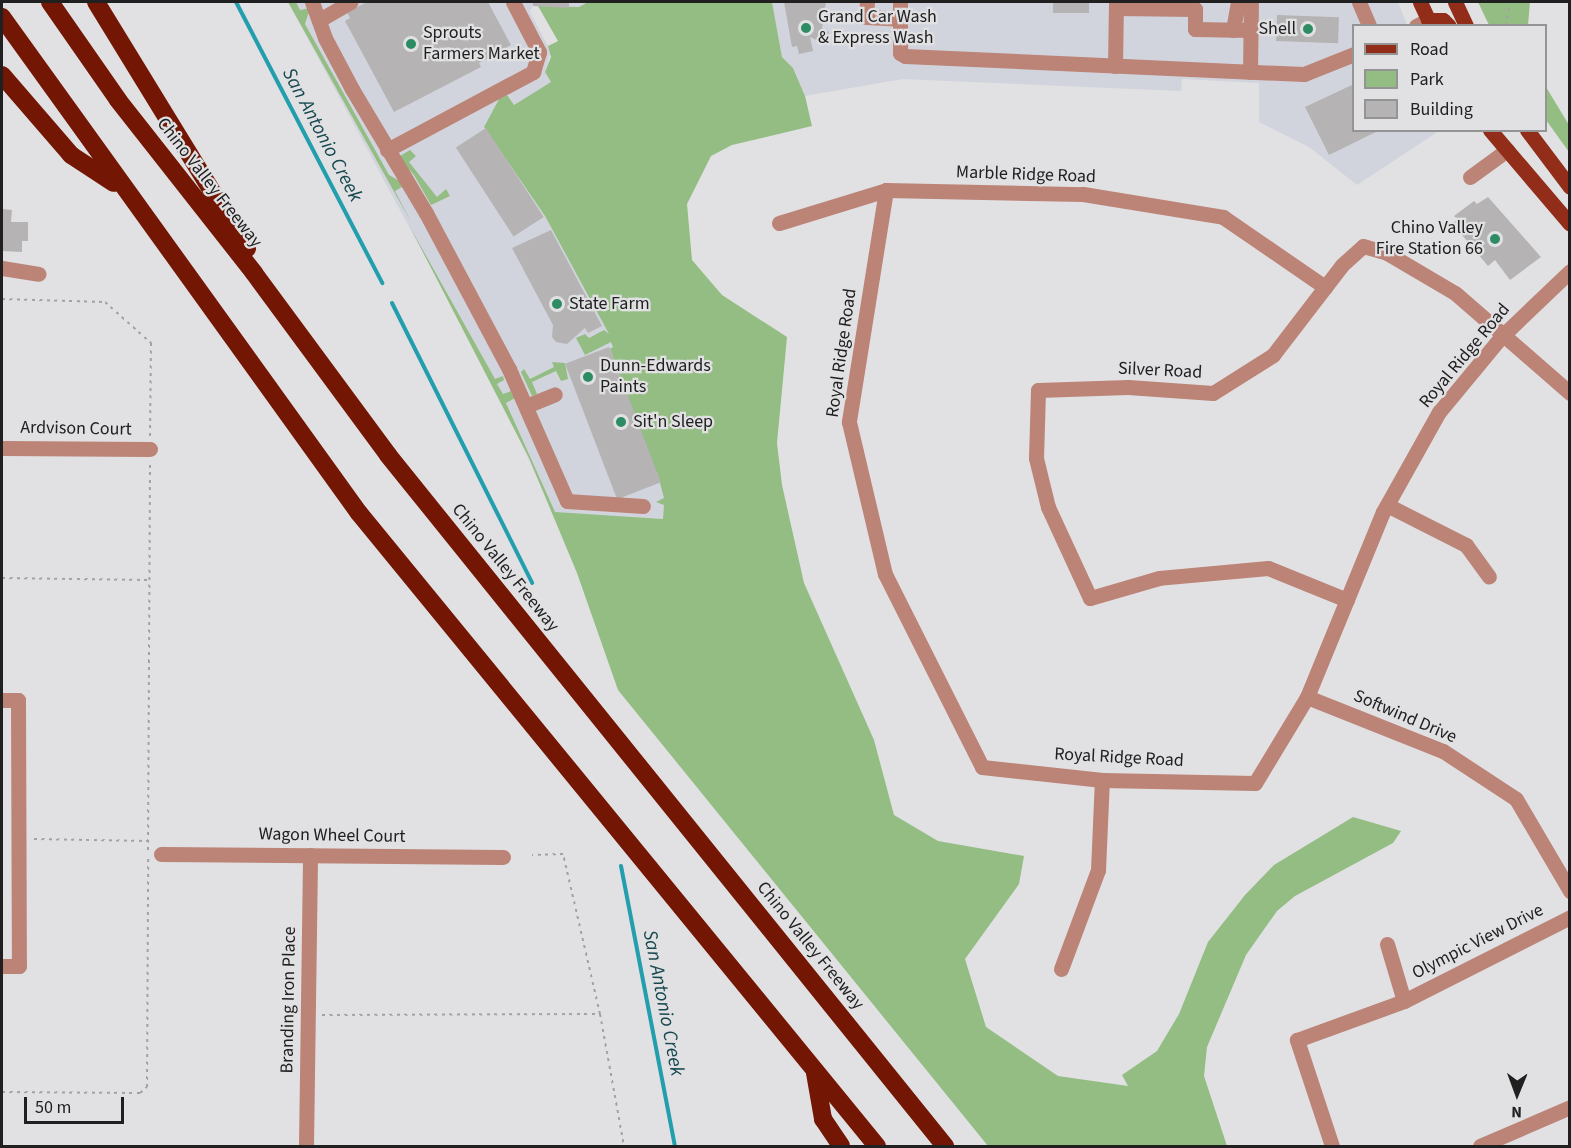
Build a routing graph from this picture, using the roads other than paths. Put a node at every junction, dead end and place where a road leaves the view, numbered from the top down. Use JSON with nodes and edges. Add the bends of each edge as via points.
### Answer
{"nodes":[{"id":1,"x":50,"y":2,"type":"edge"},
{"id":2,"x":96,"y":2,"type":"edge"},
{"id":3,"x":312,"y":2,"type":"edge"},
{"id":4,"x":350,"y":2,"type":"edge"},
{"id":5,"x":513,"y":2,"type":"edge"},
{"id":6,"x":867,"y":2,"type":"edge"},
{"id":7,"x":900,"y":2,"type":"edge"},
{"id":8,"x":1238,"y":2,"type":"edge"},
{"id":9,"x":1251,"y":2,"type":"edge"},
{"id":10,"x":1359,"y":2,"type":"edge"},
{"id":11,"x":1420,"y":2,"type":"edge"},
{"id":12,"x":1455,"y":2,"type":"edge"},
{"id":13,"x":1116,"y":5,"type":"edge"},
{"id":14,"x":2,"y":17,"type":"edge"},
{"id":15,"x":900,"y":18,"type":"junction"},
{"id":16,"x":321,"y":19,"type":"junction"},
{"id":17,"x":1369,"y":24,"type":"edge"},
{"id":18,"x":1425,"y":24,"type":"edge"},
{"id":19,"x":1447,"y":24,"type":"edge"},
{"id":20,"x":1465,"y":24,"type":"edge"},
{"id":21,"x":1233,"y":30,"type":"junction"},
{"id":22,"x":1250,"y":30,"type":"junction"},
{"id":23,"x":1352,"y":54,"type":"edge"},
{"id":24,"x":1115,"y":66,"type":"junction"},
{"id":25,"x":1250,"y":72,"type":"junction"},
{"id":26,"x":2,"y":75,"type":"edge"},
{"id":27,"x":1492,"y":132,"type":"edge"},
{"id":28,"x":1528,"y":132,"type":"edge"},
{"id":29,"x":387,"y":150,"type":"junction"},
{"id":30,"x":1507,"y":150,"type":"junction"},
{"id":31,"x":1470,"y":177,"type":"dead end"},
{"id":32,"x":1569,"y":187,"type":"edge"},
{"id":33,"x":123,"y":190,"type":"junction"},
{"id":34,"x":886,"y":190,"type":"junction"},
{"id":35,"x":779,"y":223,"type":"dead end"},
{"id":36,"x":1569,"y":224,"type":"edge"},
{"id":37,"x":2,"y":268,"type":"edge"},
{"id":38,"x":1569,"y":272,"type":"edge"},
{"id":39,"x":254,"y":273,"type":"junction"},
{"id":40,"x":39,"y":274,"type":"dead end"},
{"id":41,"x":1325,"y":288,"type":"junction"},
{"id":42,"x":1501,"y":337,"type":"junction"},
{"id":43,"x":1569,"y":393,"type":"edge"},
{"id":44,"x":555,"y":394,"type":"dead end"},
{"id":45,"x":526,"y":406,"type":"junction"},
{"id":46,"x":2,"y":447,"type":"edge"},
{"id":47,"x":150,"y":449,"type":"road end"},
{"id":48,"x":1387,"y":505,"type":"junction"},
{"id":49,"x":643,"y":506,"type":"dead end"},
{"id":50,"x":1489,"y":577,"type":"dead end"},
{"id":51,"x":1347,"y":600,"type":"junction"},
{"id":52,"x":1307,"y":698,"type":"junction"},
{"id":53,"x":2,"y":700,"type":"edge"},
{"id":54,"x":1102,"y":780,"type":"junction"},
{"id":55,"x":161,"y":854,"type":"dead end"},
{"id":56,"x":310,"y":855,"type":"junction"},
{"id":57,"x":503,"y":857,"type":"dead end"},
{"id":58,"x":1569,"y":891,"type":"edge"},
{"id":59,"x":1569,"y":917,"type":"edge"},
{"id":60,"x":1388,"y":944,"type":"dead end"},
{"id":61,"x":2,"y":966,"type":"edge"},
{"id":62,"x":1061,"y":969,"type":"dead end"},
{"id":63,"x":1404,"y":1001,"type":"junction"},
{"id":64,"x":815,"y":1071,"type":"junction"},
{"id":65,"x":1569,"y":1107,"type":"edge"},
{"id":66,"x":306,"y":1146,"type":"edge"},
{"id":67,"x":842,"y":1146,"type":"edge"},
{"id":68,"x":877,"y":1146,"type":"edge"},
{"id":69,"x":945,"y":1146,"type":"edge"},
{"id":70,"x":1332,"y":1146,"type":"edge"},
{"id":71,"x":1480,"y":1146,"type":"edge"}],
"edges":[{"from":1,"to":39,"type":"highway","name":"Chino Valley Freeway","via":[[118,100]]},
{"from":2,"to":39,"type":"highway","via":[[178,141],[246,245]]},
{"from":3,"to":16,"type":"street"},
{"from":4,"to":16,"type":"street"},
{"from":5,"to":29,"type":"street","via":[[539,52],[532,72]]},
{"from":6,"to":15,"type":"street","via":[[866,17]]},
{"from":7,"to":15,"type":"street"},
{"from":8,"to":21,"type":"street"},
{"from":9,"to":22,"type":"street"},
{"from":10,"to":17,"type":"street"},
{"from":11,"to":18,"type":"main road"},
{"from":12,"to":20,"type":"main road"},
{"from":13,"to":21,"type":"street","via":[[1195,9],[1195,29]]},
{"from":13,"to":24,"type":"street"},
{"from":14,"to":33,"type":"highway"},
{"from":15,"to":24,"type":"street","via":[[900,53],[905,56]]},
{"from":16,"to":29,"type":"street","via":[[325,38]]},
{"from":18,"to":19,"type":"main road","via":[[1443,20]]},
{"from":21,"to":22,"type":"street"},
{"from":22,"to":25,"type":"street"},
{"from":23,"to":25,"type":"street","via":[[1304,74]]},
{"from":24,"to":25,"type":"street"},
{"from":26,"to":33,"type":"highway","via":[[71,155]]},
{"from":27,"to":30,"type":"main road"},
{"from":28,"to":32,"type":"main road"},
{"from":29,"to":45,"type":"street","via":[[450,257]]},
{"from":30,"to":31,"type":"street"},
{"from":30,"to":36,"type":"main road"},
{"from":33,"to":64,"type":"highway","via":[[204,293],[359,513]]},
{"from":34,"to":35,"type":"street","name":"Marble Ridge Road"},
{"from":34,"to":41,"type":"street","name":"Marble Ridge Road","via":[[1083,194],[1223,217]]},
{"from":34,"to":54,"type":"street","name":"Royal Ridge Road","via":[[849,422],[885,574],[982,767]]},
{"from":37,"to":40,"type":"street"},
{"from":38,"to":42,"type":"street","name":"Royal Ridge Road"},
{"from":39,"to":69,"type":"highway","name":"Chino Valley Freeway","via":[[388,455]]},
{"from":41,"to":42,"type":"street","name":"Silver Road","via":[[1363,246],[1387,253],[1455,293]]},
{"from":41,"to":51,"type":"street","name":"Silver Road","via":[[1273,355],[1212,393],[1128,387],[1038,390],[1036,458],[1048,507],[1090,598],[1159,578],[1268,568]]},
{"from":42,"to":43,"type":"street"},
{"from":42,"to":48,"type":"street","name":"Royal Ridge Road","via":[[1439,412]]},
{"from":44,"to":45,"type":"street"},
{"from":45,"to":49,"type":"street","via":[[567,501]]},
{"from":46,"to":47,"type":"street","name":"Ardvison Court"},
{"from":48,"to":50,"type":"street","via":[[1466,545]]},
{"from":48,"to":51,"type":"street","name":"Royal Ridge Road"},
{"from":51,"to":52,"type":"street","name":"Royal Ridge Road"},
{"from":52,"to":54,"type":"street","name":"Royal Ridge Road","via":[[1255,783]]},
{"from":52,"to":58,"type":"street","name":"Softwind Drive","via":[[1443,751],[1516,799]]},
{"from":53,"to":61,"type":"street","via":[[18,700],[19,966]]},
{"from":54,"to":62,"type":"street","via":[[1098,870]]},
{"from":55,"to":56,"type":"street","name":"Wagon Wheel Court"},
{"from":56,"to":57,"type":"street","name":"Wagon Wheel Court"},
{"from":56,"to":66,"type":"street","name":"Branding Iron Place"},
{"from":59,"to":63,"type":"street","name":"Olympic View Drive"},
{"from":60,"to":63,"type":"street"},
{"from":63,"to":70,"type":"street","name":"Olympic View Drive","via":[[1297,1040]]},
{"from":64,"to":67,"type":"highway","via":[[823,1119]]},
{"from":64,"to":68,"type":"highway"},
{"from":65,"to":71,"type":"street"}]}
